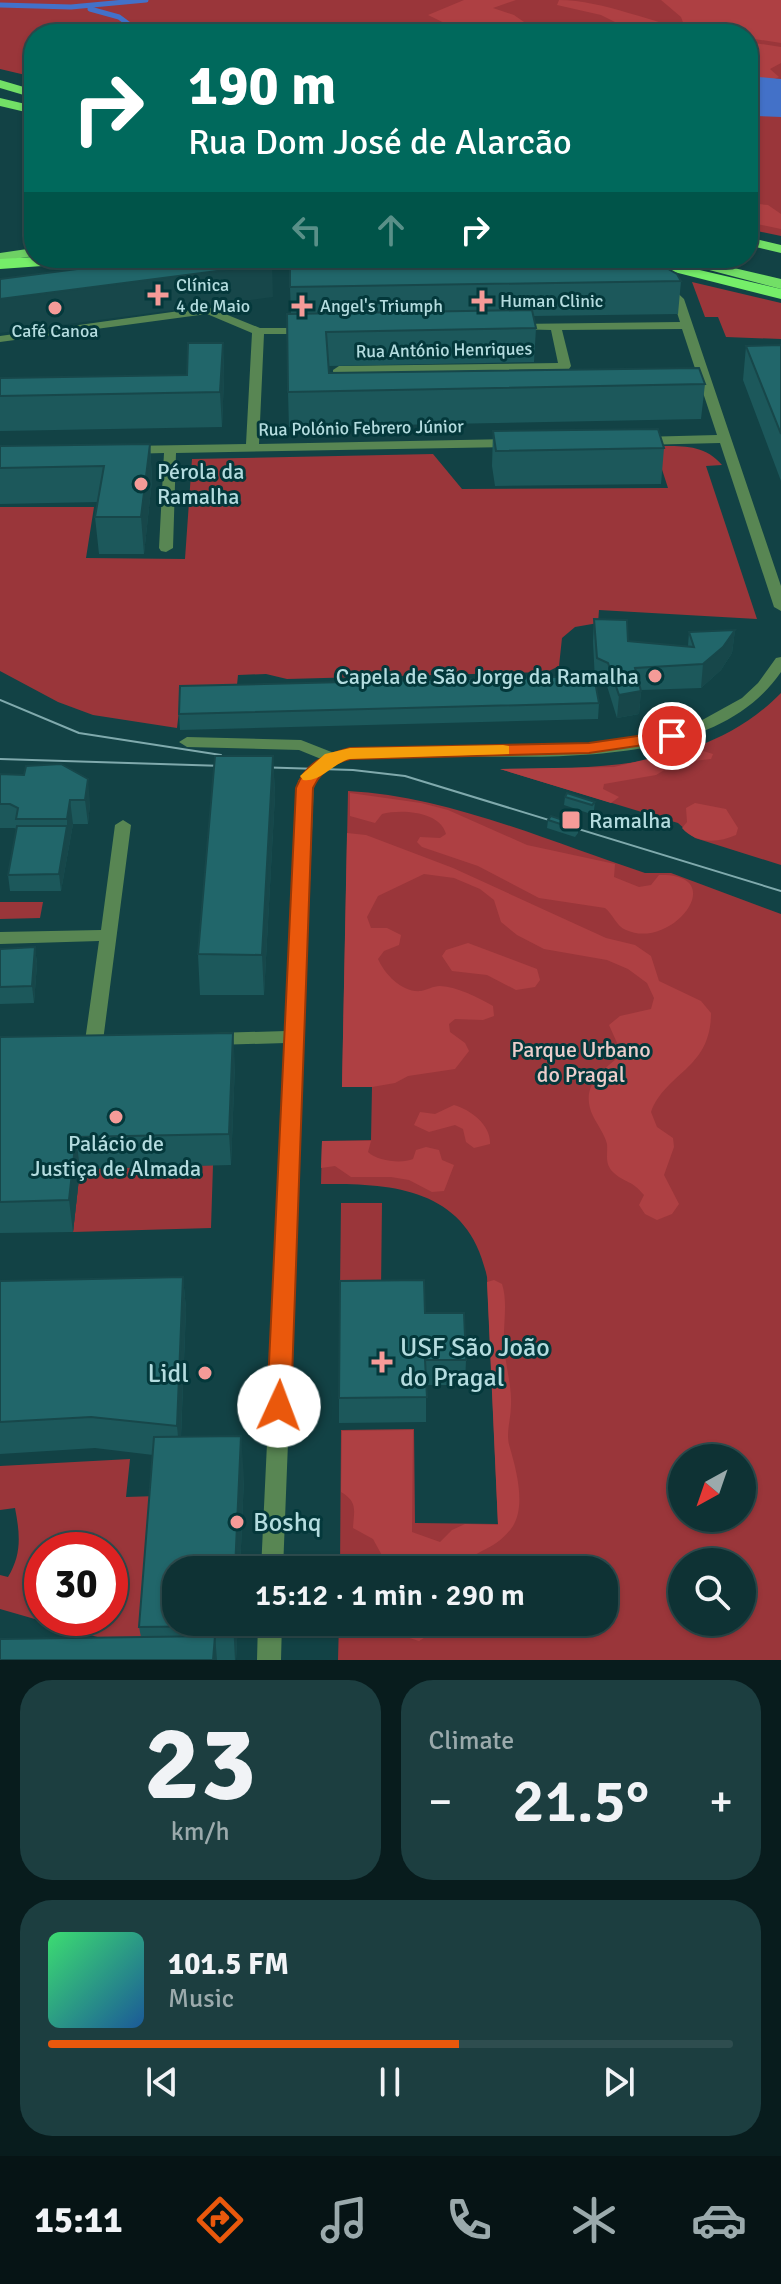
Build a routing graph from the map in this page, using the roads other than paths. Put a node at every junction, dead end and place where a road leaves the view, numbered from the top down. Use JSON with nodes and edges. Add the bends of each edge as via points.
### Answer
{"nodes":[{"id":1,"x":0,"y":78,"type":"edge"},
{"id":2,"x":24,"y":82,"type":"edge"},
{"id":3,"x":0,"y":84,"type":"edge"},
{"id":4,"x":24,"y":91,"type":"edge"},
{"id":5,"x":0,"y":93,"type":"edge"},
{"id":6,"x":24,"y":99,"type":"edge"},
{"id":7,"x":0,"y":102,"type":"edge"},
{"id":8,"x":24,"y":108,"type":"edge"},
{"id":9,"x":24,"y":241,"type":"edge"},
{"id":10,"x":758,"y":243,"type":"edge"},
{"id":11,"x":0,"y":245,"type":"edge"},
{"id":12,"x":781,"y":249,"type":"edge"},
{"id":13,"x":758,"y":256,"type":"edge"},
{"id":14,"x":24,"y":257,"type":"edge"},
{"id":15,"x":24,"y":261,"type":"edge"},
{"id":16,"x":0,"y":262,"type":"edge"},
{"id":17,"x":781,"y":262,"type":"edge"},
{"id":18,"x":588,"y":268,"type":"edge"},
{"id":19,"x":670,"y":268,"type":"edge"},
{"id":20,"x":714,"y":268,"type":"edge"},
{"id":21,"x":758,"y":268,"type":"edge"},
{"id":22,"x":601,"y":271,"type":"edge"},
{"id":23,"x":781,"y":273,"type":"edge"},
{"id":24,"x":658,"y":284,"type":"edge"},
{"id":25,"x":781,"y":284,"type":"edge"},
{"id":26,"x":781,"y":294,"type":"edge"},
{"id":27,"x":686,"y":325,"type":"junction"},
{"id":28,"x":556,"y":327,"type":"junction"},
{"id":29,"x":509,"y":328,"type":"edge"},
{"id":30,"x":321,"y":330,"type":"edge"},
{"id":31,"x":258,"y":331,"type":"junction"},
{"id":32,"x":0,"y":339,"type":"edge"},
{"id":33,"x":690,"y":388,"type":"edge"},
{"id":34,"x":705,"y":388,"type":"junction"},
{"id":35,"x":355,"y":396,"type":"edge"},
{"id":36,"x":723,"y":439,"type":"junction"},
{"id":37,"x":629,"y":441,"type":"edge"},
{"id":38,"x":534,"y":443,"type":"edge"},
{"id":39,"x":252,"y":448,"type":"junction"},
{"id":40,"x":170,"y":450,"type":"junction"},
{"id":41,"x":108,"y":451,"type":"edge"},
{"id":42,"x":166,"y":548,"type":"dead end"},
{"id":43,"x":781,"y":607,"type":"edge"},
{"id":44,"x":781,"y":661,"type":"edge"},
{"id":45,"x":187,"y":742,"type":"dead end"},
{"id":46,"x":332,"y":758,"type":"junction"},
{"id":47,"x":123,"y":825,"type":"dead end"},
{"id":48,"x":109,"y":935,"type":"junction"},
{"id":49,"x":0,"y":938,"type":"edge"},
{"id":50,"x":294,"y":1037,"type":"junction"},
{"id":51,"x":202,"y":1039,"type":"edge"},
{"id":52,"x":94,"y":1041,"type":"edge"},
{"id":53,"x":273,"y":1556,"type":"edge"},
{"id":54,"x":270,"y":1636,"type":"edge"},
{"id":55,"x":269,"y":1660,"type":"edge"}],
"edges":[{"from":1,"to":2,"type":"highway"},
{"from":3,"to":4,"type":"highway"},
{"from":5,"to":6,"type":"highway"},
{"from":7,"to":8,"type":"highway"},
{"from":9,"to":11,"type":"main road"},
{"from":10,"to":12,"type":"highway"},
{"from":13,"to":17,"type":"highway"},
{"from":14,"to":16,"type":"main road"},
{"from":15,"to":16,"type":"highway"},
{"from":18,"to":22,"type":"street"},
{"from":19,"to":26,"type":"highway"},
{"from":20,"to":25,"type":"highway"},
{"from":21,"to":23,"type":"highway"},
{"from":24,"to":27,"type":"street","via":[[678,299]]},
{"from":27,"to":28,"type":"street"},
{"from":27,"to":34,"type":"street"},
{"from":28,"to":29,"type":"street"},
{"from":28,"to":35,"type":"street","name":"Rua António Henriques","via":[[565,366],[339,370],[340,396]]},
{"from":30,"to":31,"type":"street"},
{"from":31,"to":32,"type":"street","via":[[208,310]]},
{"from":31,"to":39,"type":"street"},
{"from":33,"to":34,"type":"street"},
{"from":34,"to":36,"type":"street"},
{"from":36,"to":37,"type":"street"},
{"from":36,"to":43,"type":"street"},
{"from":38,"to":39,"type":"street","name":"Rua Polónio Febrero Júnior"},
{"from":39,"to":40,"type":"street","name":"Rua Polónio Febrero Júnior"},
{"from":40,"to":41,"type":"street","name":"Rua Polónio Febrero Júnior"},
{"from":40,"to":42,"type":"street"},
{"from":44,"to":46,"type":"street","via":[[739,708],[697,728],[646,742]]},
{"from":45,"to":46,"type":"street","via":[[301,745]]},
{"from":46,"to":50,"type":"street","via":[[310,773],[304,788]]},
{"from":47,"to":48,"type":"street"},
{"from":48,"to":49,"type":"street"},
{"from":48,"to":52,"type":"street"},
{"from":50,"to":51,"type":"street"},
{"from":50,"to":53,"type":"street"},
{"from":54,"to":55,"type":"street"}]}
